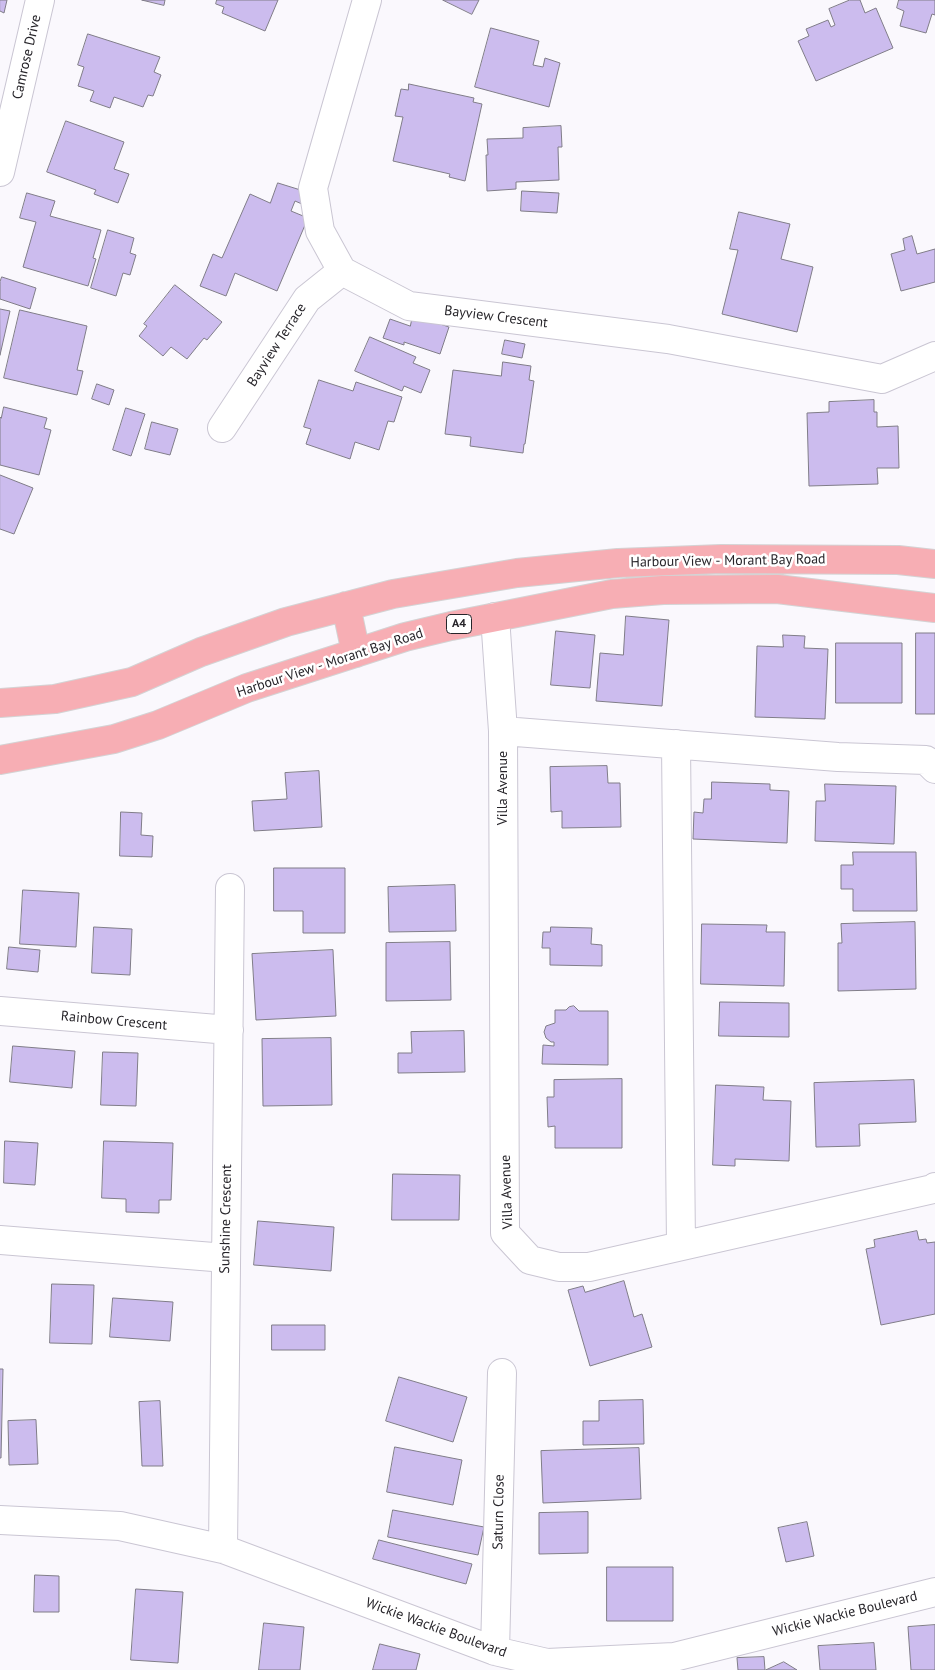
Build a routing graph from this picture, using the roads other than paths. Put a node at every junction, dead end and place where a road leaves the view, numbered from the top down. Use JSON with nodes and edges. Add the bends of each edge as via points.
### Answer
{"nodes":[{"id":1,"x":40,"y":0,"type":"edge"},
{"id":2,"x":366,"y":0,"type":"edge"},
{"id":3,"x":0,"y":172,"type":"edge"},
{"id":4,"x":342,"y":271,"type":"junction"},
{"id":5,"x":935,"y":356,"type":"edge"},
{"id":6,"x":222,"y":428,"type":"dead end"},
{"id":7,"x":935,"y":564,"type":"edge"},
{"id":8,"x":346,"y":606,"type":"junction"},
{"id":9,"x":935,"y":608,"type":"edge"},
{"id":10,"x":495,"y":617,"type":"junction"},
{"id":11,"x":356,"y":653,"type":"junction"},
{"id":12,"x":0,"y":702,"type":"edge"},
{"id":13,"x":503,"y":731,"type":"junction"},
{"id":14,"x":676,"y":744,"type":"junction"},
{"id":15,"x":0,"y":760,"type":"edge"},
{"id":16,"x":935,"y":769,"type":"edge"},
{"id":17,"x":230,"y":888,"type":"dead end"},
{"id":18,"x":0,"y":1011,"type":"edge"},
{"id":19,"x":229,"y":1030,"type":"junction"},
{"id":20,"x":935,"y":1187,"type":"edge"},
{"id":21,"x":0,"y":1240,"type":"edge"},
{"id":22,"x":681,"y":1246,"type":"junction"},
{"id":23,"x":226,"y":1258,"type":"junction"},
{"id":24,"x":502,"y":1373,"type":"dead end"},
{"id":25,"x":0,"y":1520,"type":"edge"},
{"id":26,"x":223,"y":1549,"type":"junction"},
{"id":27,"x":935,"y":1592,"type":"edge"},
{"id":28,"x":495,"y":1652,"type":"junction"}],
"edges":[{"from":1,"to":3,"type":"street","name":"Camrose Drive"},
{"from":2,"to":4,"type":"street","via":[[313,188],[320,231]]},
{"from":4,"to":5,"type":"street","name":"Bayview Crescent","via":[[409,306],[668,340],[882,379]]},
{"from":4,"to":6,"type":"street","name":"Bayview Terrace","via":[[307,299]]},
{"from":7,"to":8,"type":"highway","name":"Harbour View - Morant Bay Road","via":[[898,560],[798,559],[618,563],[517,573],[393,594]]},
{"from":8,"to":11,"type":"highway"},
{"from":8,"to":12,"type":"highway","name":"Harbour View - Morant Bay Road","via":[[286,622],[201,652],[132,682],[55,699]]},
{"from":9,"to":10,"type":"highway","name":"Harbour View - Morant Bay Road","number":"A4","via":[[778,589],[663,590],[612,594]]},
{"from":10,"to":11,"type":"highway","name":"Harbour View - Morant Bay Road","number":"A4","via":[[405,637]]},
{"from":10,"to":13,"type":"street","name":"Villa Avenue"},
{"from":11,"to":15,"type":"highway","name":"Harbour View - Morant Bay Road","number":"A4","via":[[247,688],[114,740]]},
{"from":13,"to":14,"type":"street","name":"Villa Avenue"},
{"from":13,"to":22,"type":"street","name":"Villa Avenue","via":[[505,1233],[530,1260],[559,1267],[589,1267]]},
{"from":14,"to":16,"type":"street","name":"Villa Avenue","via":[[838,757],[926,760]]},
{"from":14,"to":22,"type":"street"},
{"from":17,"to":19,"type":"street","name":"Sunshine Crescent"},
{"from":18,"to":19,"type":"street","name":"Rainbow Crescent"},
{"from":19,"to":23,"type":"street","name":"Sunshine Crescent"},
{"from":20,"to":22,"type":"street","name":"Villa Avenue"},
{"from":21,"to":23,"type":"street"},
{"from":23,"to":26,"type":"street","name":"Sunshine Crescent"},
{"from":24,"to":28,"type":"street","name":"Saturn Close"},
{"from":25,"to":26,"type":"street","name":"Wickie Wackie Boulevard","via":[[120,1526]]},
{"from":26,"to":28,"type":"street","name":"Wickie Wackie Boulevard"},
{"from":27,"to":28,"type":"street","name":"Wickie Wackie Boulevard","via":[[674,1657],[546,1663]]}]}
